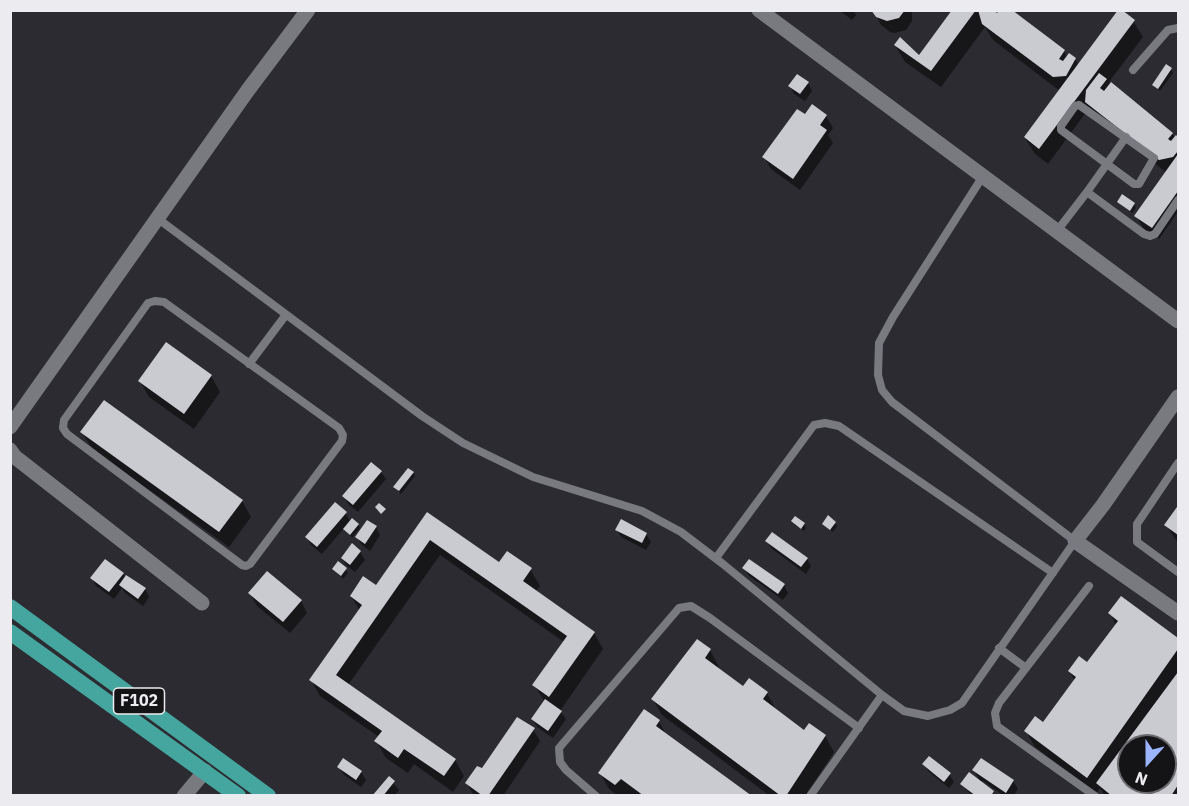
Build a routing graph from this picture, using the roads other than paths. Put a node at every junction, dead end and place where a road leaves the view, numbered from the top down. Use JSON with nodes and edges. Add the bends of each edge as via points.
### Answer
{"nodes":[{"id":1,"x":308,"y":10,"type":"edge"},
{"id":2,"x":759,"y":10,"type":"edge"},
{"id":3,"x":1179,"y":28,"type":"edge"},
{"id":4,"x":1133,"y":70,"type":"dead end"},
{"id":5,"x":1126,"y":137,"type":"junction"},
{"id":6,"x":1107,"y":165,"type":"junction"},
{"id":7,"x":983,"y":176,"type":"junction"},
{"id":8,"x":1087,"y":192,"type":"junction"},
{"id":9,"x":1179,"y":200,"type":"edge"},
{"id":10,"x":157,"y":218,"type":"junction"},
{"id":11,"x":1057,"y":231,"type":"junction"},
{"id":12,"x":285,"y":316,"type":"junction"},
{"id":13,"x":1179,"y":321,"type":"edge"},
{"id":14,"x":249,"y":364,"type":"junction"},
{"id":15,"x":1179,"y":397,"type":"edge"},
{"id":16,"x":10,"y":427,"type":"edge"},
{"id":17,"x":10,"y":450,"type":"edge"},
{"id":18,"x":1179,"y":463,"type":"edge"},
{"id":19,"x":1075,"y":541,"type":"junction"},
{"id":20,"x":716,"y":558,"type":"junction"},
{"id":21,"x":1179,"y":572,"type":"edge"},
{"id":22,"x":1053,"y":573,"type":"junction"},
{"id":23,"x":1089,"y":586,"type":"dead end"},
{"id":24,"x":202,"y":603,"type":"dead end"},
{"id":25,"x":10,"y":607,"type":"edge"},
{"id":26,"x":1179,"y":613,"type":"edge"},
{"id":27,"x":10,"y":632,"type":"edge"},
{"id":28,"x":999,"y":648,"type":"junction"},
{"id":29,"x":1026,"y":668,"type":"junction"},
{"id":30,"x":882,"y":695,"type":"junction"},
{"id":31,"x":859,"y":728,"type":"junction"},
{"id":32,"x":205,"y":771,"type":"junction"},
{"id":33,"x":184,"y":795,"type":"edge"},
{"id":34,"x":238,"y":795,"type":"edge"},
{"id":35,"x":268,"y":795,"type":"edge"},
{"id":36,"x":596,"y":795,"type":"edge"},
{"id":37,"x":810,"y":795,"type":"edge"},
{"id":38,"x":1095,"y":795,"type":"edge"}],
"edges":[{"from":1,"to":10,"type":"street"},
{"from":2,"to":7,"type":"street"},
{"from":3,"to":4,"type":"lane","via":[[1168,30]]},
{"from":5,"to":6,"type":"lane"},
{"from":5,"to":6,"type":"lane","via":[[1154,158],[1139,184]]},
{"from":5,"to":6,"type":"lane","via":[[1083,106],[1076,106],[1061,126],[1061,130]]},
{"from":6,"to":8,"type":"lane"},
{"from":7,"to":11,"type":"street"},
{"from":7,"to":19,"type":"lane","via":[[879,343],[878,375],[882,390],[892,402]]},
{"from":8,"to":9,"type":"lane","via":[[1150,236]]},
{"from":8,"to":11,"type":"lane"},
{"from":10,"to":12,"type":"lane"},
{"from":10,"to":16,"type":"street"},
{"from":11,"to":13,"type":"street"},
{"from":12,"to":14,"type":"lane"},
{"from":12,"to":20,"type":"lane","via":[[463,443],[533,477],[642,511],[681,532]]},
{"from":14,"to":14,"type":"lane","via":[[339,428],[343,435],[246,566],[63,428],[64,420],[148,303],[164,302]]},
{"from":15,"to":19,"type":"street"},
{"from":17,"to":24,"type":"street"},
{"from":18,"to":21,"type":"lane","via":[[1137,524],[1137,542]]},
{"from":19,"to":22,"type":"lane"},
{"from":19,"to":26,"type":"street"},
{"from":20,"to":22,"type":"lane","via":[[814,426],[825,423],[839,426]]},
{"from":20,"to":30,"type":"lane"},
{"from":22,"to":28,"type":"lane"},
{"from":23,"to":29,"type":"lane"},
{"from":25,"to":35,"type":"highway","number":"F102"},
{"from":27,"to":32,"type":"highway","number":"F102"},
{"from":28,"to":29,"type":"lane"},
{"from":28,"to":30,"type":"lane","via":[[962,703],[950,710],[928,716],[904,711]]},
{"from":29,"to":38,"type":"lane","via":[[999,703],[995,713],[997,726]]},
{"from":30,"to":31,"type":"lane"},
{"from":31,"to":36,"type":"lane","via":[[710,618],[691,606],[679,609],[558,748],[566,770]]},
{"from":31,"to":37,"type":"lane"},
{"from":32,"to":33,"type":"street"},
{"from":32,"to":34,"type":"highway","number":"F102"}]}
